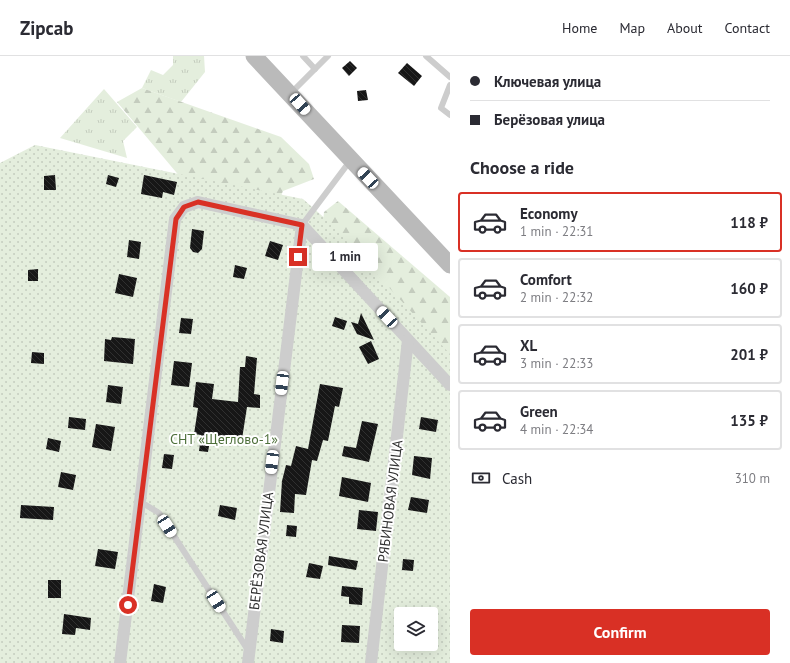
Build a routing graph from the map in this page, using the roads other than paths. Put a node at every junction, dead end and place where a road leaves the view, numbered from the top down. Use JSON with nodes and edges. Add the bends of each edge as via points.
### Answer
{"nodes":[{"id":1,"x":254,"y":56,"type":"edge"},
{"id":2,"x":303,"y":56,"type":"edge"},
{"id":3,"x":328,"y":56,"type":"edge"},
{"id":4,"x":426,"y":56,"type":"edge"},
{"id":5,"x":315,"y":69,"type":"junction"},
{"id":6,"x":450,"y":77,"type":"edge"},
{"id":7,"x":450,"y":85,"type":"edge"},
{"id":8,"x":290,"y":93,"type":"junction"},
{"id":9,"x":450,"y":115,"type":"edge"},
{"id":10,"x":350,"y":160,"type":"junction"},
{"id":11,"x":302,"y":225,"type":"junction"},
{"id":12,"x":450,"y":265,"type":"edge"},
{"id":13,"x":408,"y":340,"type":"junction"},
{"id":14,"x":450,"y":384,"type":"edge"},
{"id":15,"x":141,"y":502,"type":"junction"},
{"id":16,"x":248,"y":657,"type":"edge"},
{"id":17,"x":120,"y":663,"type":"edge"},
{"id":18,"x":371,"y":663,"type":"edge"}],
"edges":[{"from":1,"to":8,"type":"main road"},
{"from":2,"to":5,"type":"lane"},
{"from":3,"to":5,"type":"lane"},
{"from":4,"to":6,"type":"lane"},
{"from":5,"to":8,"type":"lane"},
{"from":7,"to":9,"type":"lane","via":[[441,108]]},
{"from":8,"to":10,"type":"main road"},
{"from":10,"to":11,"type":"lane"},
{"from":10,"to":12,"type":"main road"},
{"from":11,"to":13,"type":"street"},
{"from":11,"to":15,"type":"street","via":[[198,202],[184,207],[176,219]]},
{"from":11,"to":16,"type":"street","name":"БЕРЁЗОВАЯ УЛИЦА"},
{"from":13,"to":14,"type":"street"},
{"from":13,"to":18,"type":"street","name":"РЯБИНОВАЯ УЛИЦА"},
{"from":15,"to":16,"type":"lane","via":[[159,513]]},
{"from":15,"to":17,"type":"street"}]}
